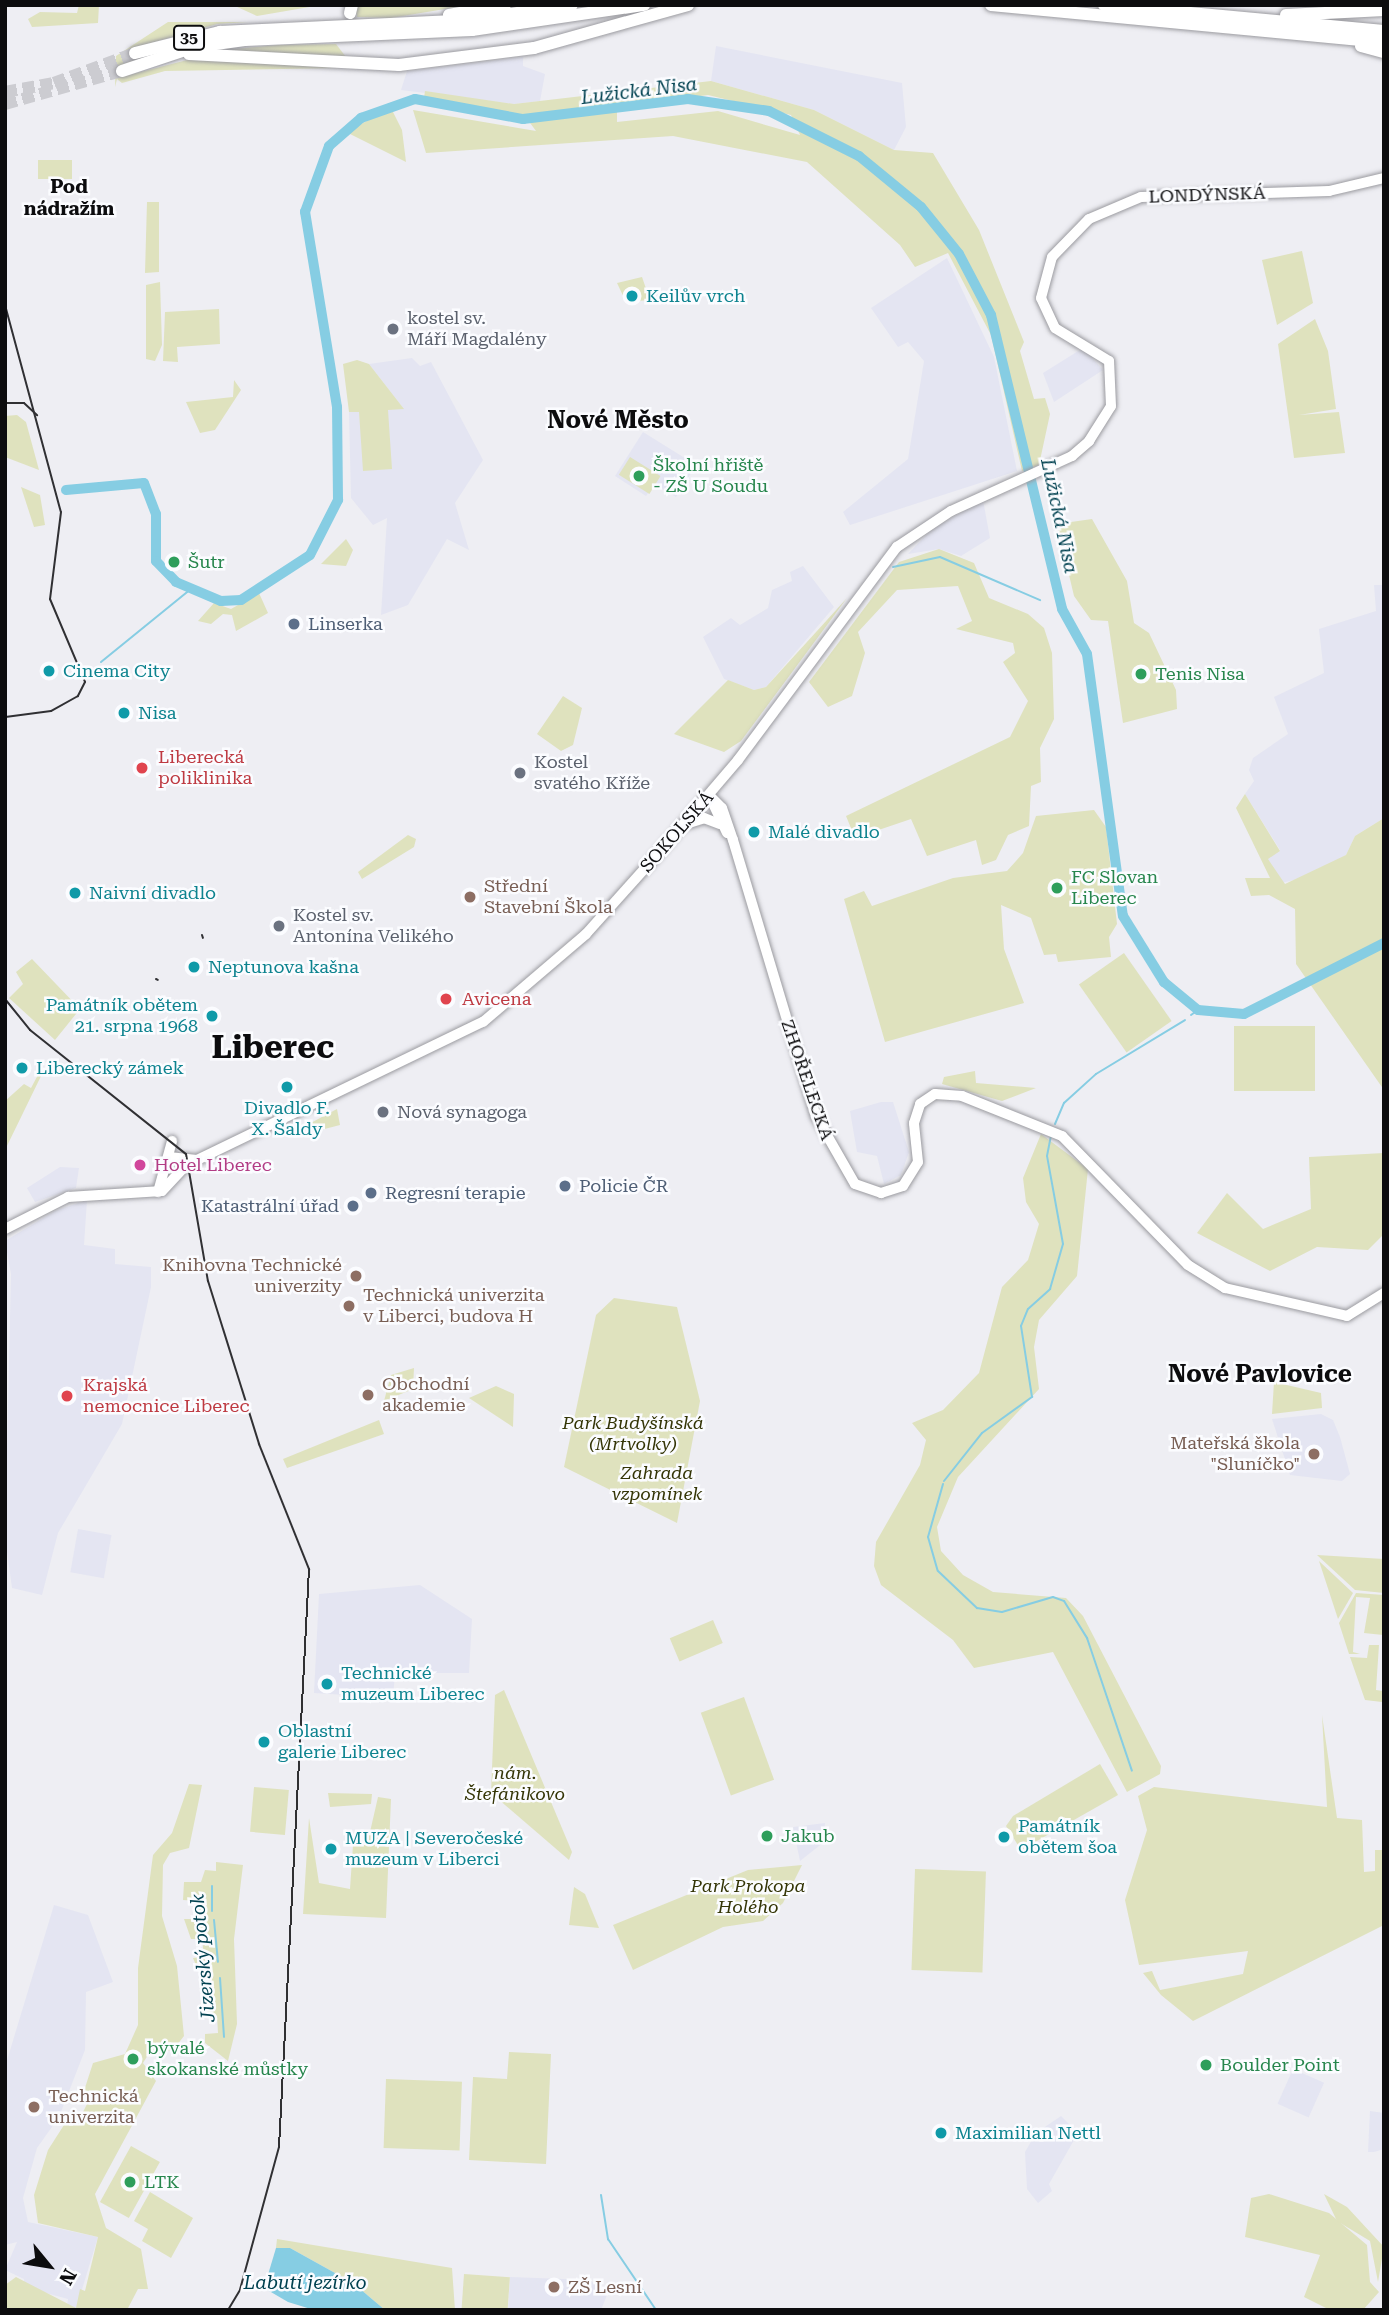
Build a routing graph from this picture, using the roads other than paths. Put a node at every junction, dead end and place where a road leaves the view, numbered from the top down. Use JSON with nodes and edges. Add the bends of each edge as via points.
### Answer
{"nodes":[{"id":1,"x":505,"y":5,"type":"edge"},
{"id":2,"x":572,"y":5,"type":"edge"},
{"id":3,"x":644,"y":5,"type":"edge"},
{"id":4,"x":688,"y":5,"type":"edge"},
{"id":5,"x":991,"y":5,"type":"edge"},
{"id":6,"x":1104,"y":5,"type":"edge"},
{"id":7,"x":470,"y":8,"type":"edge"},
{"id":8,"x":1384,"y":10,"type":"edge"},
{"id":9,"x":1240,"y":17,"type":"junction"},
{"id":10,"x":404,"y":24,"type":"junction"},
{"id":11,"x":390,"y":30,"type":"junction"},
{"id":12,"x":1384,"y":31,"type":"edge"},
{"id":13,"x":322,"y":32,"type":"junction"},
{"id":14,"x":1323,"y":36,"type":"junction"},
{"id":15,"x":1384,"y":42,"type":"edge"},
{"id":16,"x":1384,"y":52,"type":"edge"},
{"id":17,"x":135,"y":53,"type":"tunnel mouth"},
{"id":18,"x":174,"y":53,"type":"junction"},
{"id":19,"x":122,"y":71,"type":"tunnel mouth"},
{"id":20,"x":1384,"y":178,"type":"edge"},
{"id":21,"x":738,"y":763,"type":"junction"},
{"id":22,"x":709,"y":795,"type":"junction"},
{"id":23,"x":723,"y":812,"type":"junction"},
{"id":24,"x":686,"y":824,"type":"junction"},
{"id":25,"x":720,"y":824,"type":"junction"},
{"id":26,"x":734,"y":848,"type":"junction"},
{"id":27,"x":189,"y":1162,"type":"junction"},
{"id":28,"x":162,"y":1190,"type":"junction"},
{"id":29,"x":5,"y":1229,"type":"edge"},
{"id":30,"x":1384,"y":1293,"type":"edge"}],
"edges":[{"from":1,"to":7,"type":"highway"},
{"from":2,"to":10,"type":"highway","number":"35"},
{"from":3,"to":11,"type":"highway","number":"35"},
{"from":4,"to":18,"type":"highway","via":[[534,48],[380,67]]},
{"from":5,"to":14,"type":"highway"},
{"from":6,"to":9,"type":"highway"},
{"from":7,"to":10,"type":"highway"},
{"from":8,"to":9,"type":"highway"},
{"from":9,"to":12,"type":"highway"},
{"from":10,"to":11,"type":"highway","number":"35"},
{"from":11,"to":13,"type":"highway","number":"35"},
{"from":13,"to":17,"type":"highway","number":"35","via":[[220,32]]},
{"from":13,"to":18,"type":"highway","number":"35"},
{"from":14,"to":15,"type":"highway"},
{"from":14,"to":16,"type":"highway"},
{"from":18,"to":19,"type":"highway","number":"35"},
{"from":20,"to":21,"type":"main road","name":"LONDÝNSKÁ","via":[[1329,191],[1141,197],[1108,207],[1074,232],[1052,257],[1041,298],[1055,328],[1109,361],[1114,394],[1107,418],[1089,441],[1043,470],[951,510],[897,547]]},
{"from":21,"to":22,"type":"main road","name":"SOKOLSKÁ"},
{"from":21,"to":23,"type":"main road","via":[[724,784]]},
{"from":22,"to":23,"type":"main road"},
{"from":22,"to":24,"type":"main road","name":"SOKOLSKÁ"},
{"from":22,"to":25,"type":"main road","name":"ZHOŘELECKÁ"},
{"from":23,"to":26,"type":"main road","name":"ZHOŘELECKÁ"},
{"from":24,"to":25,"type":"main road","via":[[704,818]]},
{"from":24,"to":27,"type":"main road","name":"SOKOLSKÁ","via":[[593,927],[483,1022],[348,1092]]},
{"from":25,"to":26,"type":"main road","name":"ZHOŘELECKÁ"},
{"from":26,"to":30,"type":"main road","name":"ZHOŘELECKÁ","via":[[816,1116],[850,1181],[881,1194],[906,1183],[918,1161],[916,1113],[935,1094],[982,1102],[1062,1136],[1188,1265],[1225,1289],[1347,1317]]},
{"from":27,"to":28,"type":"main road"},
{"from":27,"to":28,"type":"main road","via":[[173,1159]]},
{"from":28,"to":29,"type":"main road","via":[[68,1197]]}]}
